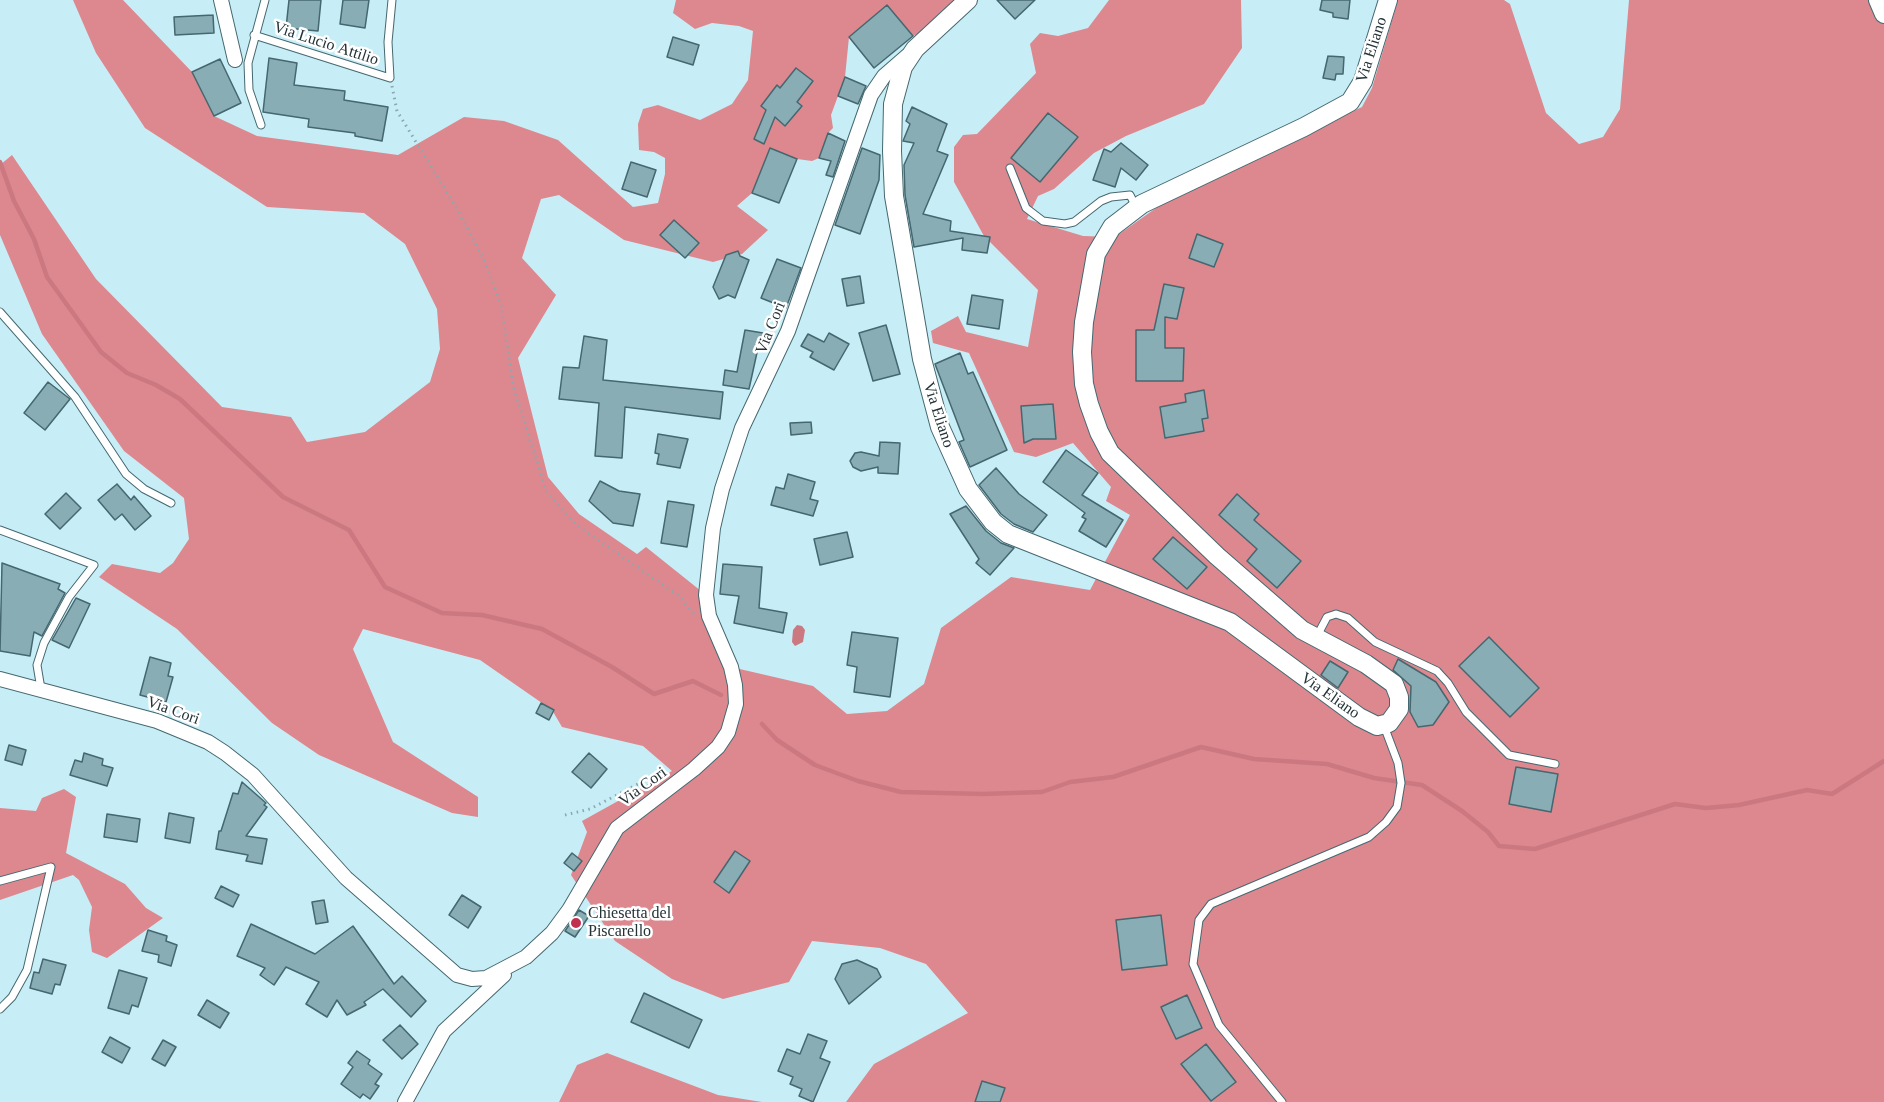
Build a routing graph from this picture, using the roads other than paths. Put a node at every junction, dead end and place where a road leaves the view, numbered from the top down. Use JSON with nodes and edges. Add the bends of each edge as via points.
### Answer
{"nodes":[{"id":1,"x":221,"y":0,"type":"edge"},
{"id":2,"x":265,"y":0,"type":"edge"},
{"id":3,"x":392,"y":0,"type":"edge"},
{"id":4,"x":968,"y":0,"type":"edge"},
{"id":5,"x":1388,"y":0,"type":"edge"},
{"id":6,"x":1878,"y":0,"type":"edge"},
{"id":7,"x":1884,"y":14,"type":"edge"},
{"id":8,"x":254,"y":34,"type":"junction"},
{"id":9,"x":915,"y":49,"type":"junction"},
{"id":10,"x":235,"y":60,"type":"dead end"},
{"id":11,"x":261,"y":124,"type":"dead end"},
{"id":12,"x":1010,"y":168,"type":"dead end"},
{"id":13,"x":1136,"y":207,"type":"junction"},
{"id":14,"x":0,"y":312,"type":"edge"},
{"id":15,"x":171,"y":503,"type":"dead end"},
{"id":16,"x":0,"y":530,"type":"edge"},
{"id":17,"x":1316,"y":639,"type":"junction"},
{"id":18,"x":0,"y":679,"type":"edge"},
{"id":19,"x":41,"y":692,"type":"junction"},
{"id":20,"x":1383,"y":725,"type":"junction"},
{"id":21,"x":1555,"y":764,"type":"dead end"},
{"id":22,"x":0,"y":881,"type":"edge"},
{"id":23,"x":518,"y":963,"type":"junction"},
{"id":24,"x":0,"y":1008,"type":"edge"},
{"id":25,"x":405,"y":1102,"type":"edge"},
{"id":26,"x":1282,"y":1102,"type":"edge"}],
"edges":[{"from":1,"to":10,"type":"street"},
{"from":2,"to":8,"type":"lane"},
{"from":3,"to":8,"type":"lane","name":"Via Lucio Attilio","via":[[390,78]]},
{"from":4,"to":9,"type":"street","name":"Via Eliano"},
{"from":5,"to":13,"type":"street","name":"Via Eliano","via":[[1363,81],[1350,102]]},
{"from":6,"to":7,"type":"street"},
{"from":8,"to":11,"type":"lane","via":[[248,80]]},
{"from":9,"to":20,"type":"street","name":"Via Eliano","via":[[899,75],[894,98],[894,196],[934,410],[975,500],[997,526],[1017,539],[1236,625],[1359,717]]},
{"from":9,"to":23,"type":"street","name":"Via Cori","via":[[887,72],[874,89],[788,331],[742,428],[726,474],[713,528],[706,595],[709,616],[735,685],[736,704],[729,732],[700,764],[617,828],[559,924]]},
{"from":12,"to":13,"type":"lane","via":[[1026,208],[1043,221],[1074,222],[1111,197],[1130,195]]},
{"from":13,"to":17,"type":"street","name":"Via Eliano","via":[[1112,227],[1098,249],[1084,322],[1084,384],[1099,432],[1110,453],[1217,556]]},
{"from":14,"to":15,"type":"lane","via":[[75,397],[126,474]]},
{"from":16,"to":19,"type":"lane","via":[[94,565],[69,597],[41,651],[37,673]]},
{"from":17,"to":20,"type":"street","name":"Via Eliano","via":[[1366,664],[1394,684],[1400,696],[1399,709],[1394,719]]},
{"from":17,"to":21,"type":"lane","via":[[1327,617],[1336,614],[1348,618],[1375,642],[1437,672],[1466,712],[1509,755]]},
{"from":18,"to":19,"type":"street","name":"Via Cori"},
{"from":19,"to":23,"type":"street","name":"Via Cori","via":[[156,721],[225,753],[253,775],[352,884],[457,975],[486,978]]},
{"from":20,"to":26,"type":"lane","via":[[1401,777],[1399,802],[1391,817],[1369,837],[1211,904],[1201,914],[1193,955],[1196,974],[1219,1025]]},
{"from":22,"to":24,"type":"lane","via":[[51,867],[27,970],[12,997]]},
{"from":23,"to":25,"type":"street","via":[[444,1031]]}]}
